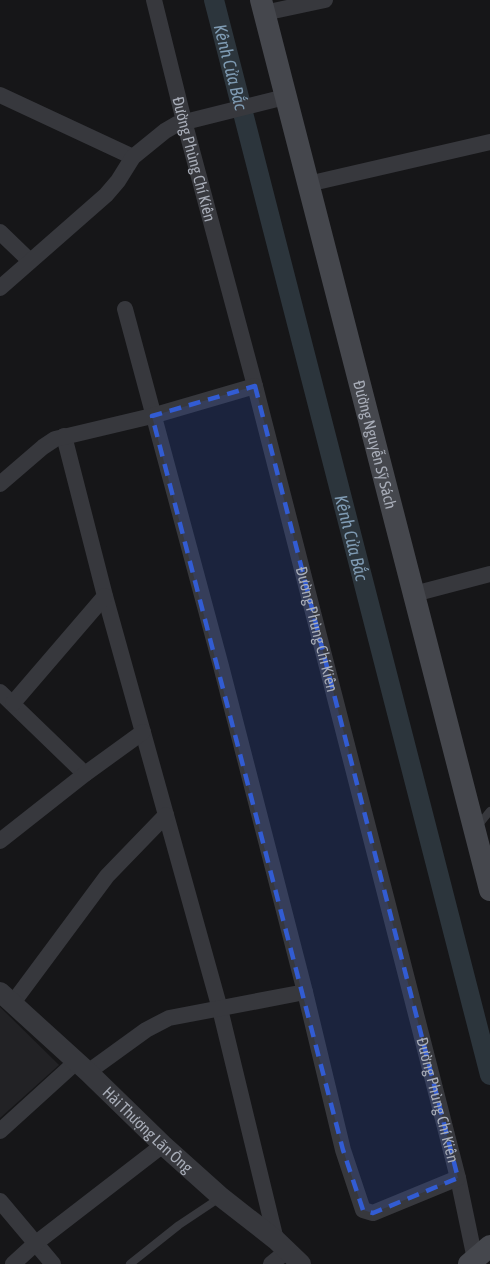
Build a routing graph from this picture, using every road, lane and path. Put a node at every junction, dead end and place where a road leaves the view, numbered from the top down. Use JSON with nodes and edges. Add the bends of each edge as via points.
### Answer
{"nodes":[{"id":1,"x":154,"y":0,"type":"edge"},
{"id":2,"x":325,"y":0,"type":"edge"},
{"id":3,"x":263,"y":7,"type":"edge"},
{"id":4,"x":0,"y":95,"type":"edge"},
{"id":5,"x":285,"y":97,"type":"junction"},
{"id":6,"x":184,"y":121,"type":"junction"},
{"id":7,"x":490,"y":142,"type":"edge"},
{"id":8,"x":133,"y":157,"type":"junction"},
{"id":9,"x":308,"y":184,"type":"junction"},
{"id":10,"x":0,"y":232,"type":"edge"},
{"id":11,"x":30,"y":261,"type":"junction"},
{"id":12,"x":0,"y":288,"type":"edge"},
{"id":13,"x":125,"y":309,"type":"dead end"},
{"id":14,"x":255,"y":386,"type":"junction"},
{"id":15,"x":153,"y":416,"type":"junction"},
{"id":16,"x":64,"y":436,"type":"junction"},
{"id":17,"x":0,"y":484,"type":"edge"},
{"id":18,"x":490,"y":574,"type":"edge"},
{"id":19,"x":414,"y":594,"type":"junction"},
{"id":20,"x":105,"y":596,"type":"junction"},
{"id":21,"x":0,"y":692,"type":"edge"},
{"id":22,"x":13,"y":704,"type":"junction"},
{"id":23,"x":143,"y":732,"type":"junction"},
{"id":24,"x":85,"y":774,"type":"junction"},
{"id":25,"x":490,"y":811,"type":"edge"},
{"id":26,"x":166,"y":815,"type":"junction"},
{"id":27,"x":482,"y":827,"type":"edge"},
{"id":28,"x":0,"y":841,"type":"edge"},
{"id":29,"x":490,"y":890,"type":"edge"},
{"id":30,"x":304,"y":992,"type":"junction"},
{"id":31,"x":6,"y":998,"type":"edge"},
{"id":32,"x":220,"y":1009,"type":"junction"},
{"id":33,"x":82,"y":1067,"type":"junction"},
{"id":34,"x":0,"y":1131,"type":"edge"},
{"id":35,"x":163,"y":1145,"type":"junction"},
{"id":36,"x":458,"y":1178,"type":"junction"},
{"id":37,"x":221,"y":1197,"type":"junction"},
{"id":38,"x":0,"y":1201,"type":"edge"},
{"id":39,"x":36,"y":1244,"type":"junction"},
{"id":40,"x":288,"y":1252,"type":"edge"},
{"id":41,"x":477,"y":1258,"type":"edge"},
{"id":42,"x":13,"y":1264,"type":"edge"},
{"id":43,"x":53,"y":1264,"type":"edge"},
{"id":44,"x":130,"y":1264,"type":"edge"},
{"id":45,"x":271,"y":1264,"type":"edge"}],
"edges":[{"from":1,"to":6,"type":"street","name":"Đường Phùng Chí Kiên"},
{"from":2,"to":3,"type":"street"},
{"from":3,"to":5,"type":"main road","name":"Đường Nguyễn Sỹ Sách"},
{"from":4,"to":8,"type":"street"},
{"from":5,"to":6,"type":"street"},
{"from":5,"to":9,"type":"main road","name":"Đường Nguyễn Sỹ Sách"},
{"from":6,"to":8,"type":"street"},
{"from":6,"to":14,"type":"street","name":"Đường Phùng Chí Kiên"},
{"from":7,"to":9,"type":"street"},
{"from":8,"to":11,"type":"street","via":[[106,195]]},
{"from":9,"to":19,"type":"main road","name":"Đường Nguyễn Sỹ Sách"},
{"from":10,"to":11,"type":"street"},
{"from":11,"to":12,"type":"street"},
{"from":13,"to":15,"type":"street"},
{"from":14,"to":15,"type":"street"},
{"from":14,"to":36,"type":"street","name":"Đường Phùng Chí Kiên"},
{"from":15,"to":16,"type":"street"},
{"from":15,"to":30,"type":"street"},
{"from":16,"to":17,"type":"street","via":[[43,447]]},
{"from":16,"to":20,"type":"street"},
{"from":18,"to":19,"type":"street"},
{"from":19,"to":27,"type":"main road","name":"Đường Nguyễn Sỹ Sách"},
{"from":20,"to":22,"type":"street"},
{"from":20,"to":23,"type":"street"},
{"from":21,"to":22,"type":"street"},
{"from":22,"to":24,"type":"street"},
{"from":23,"to":24,"type":"street"},
{"from":23,"to":26,"type":"street"},
{"from":24,"to":28,"type":"street"},
{"from":25,"to":27,"type":"lane"},
{"from":26,"to":31,"type":"street","via":[[107,876]]},
{"from":26,"to":32,"type":"street"},
{"from":27,"to":29,"type":"main road","name":"Đường Nguyễn Sỹ Sách"},
{"from":30,"to":32,"type":"street"},
{"from":30,"to":36,"type":"street","via":[[343,1150],[363,1210],[373,1213]]},
{"from":31,"to":33,"type":"street","name":"Hải Thượng Lãn Ông"},
{"from":32,"to":33,"type":"street","via":[[169,1018]]},
{"from":32,"to":40,"type":"street"},
{"from":33,"to":34,"type":"street"},
{"from":33,"to":35,"type":"street","name":"Hải Thượng Lãn Ông"},
{"from":35,"to":37,"type":"street","name":"Hải Thượng Lãn Ông"},
{"from":35,"to":39,"type":"street"},
{"from":36,"to":41,"type":"street","name":"Đường Phùng Chí Kiên"},
{"from":37,"to":40,"type":"street","name":"Hải Thượng Lãn Ông"},
{"from":37,"to":44,"type":"lane"},
{"from":38,"to":39,"type":"street"},
{"from":39,"to":42,"type":"street"},
{"from":39,"to":43,"type":"street"},
{"from":40,"to":45,"type":"street"}]}
